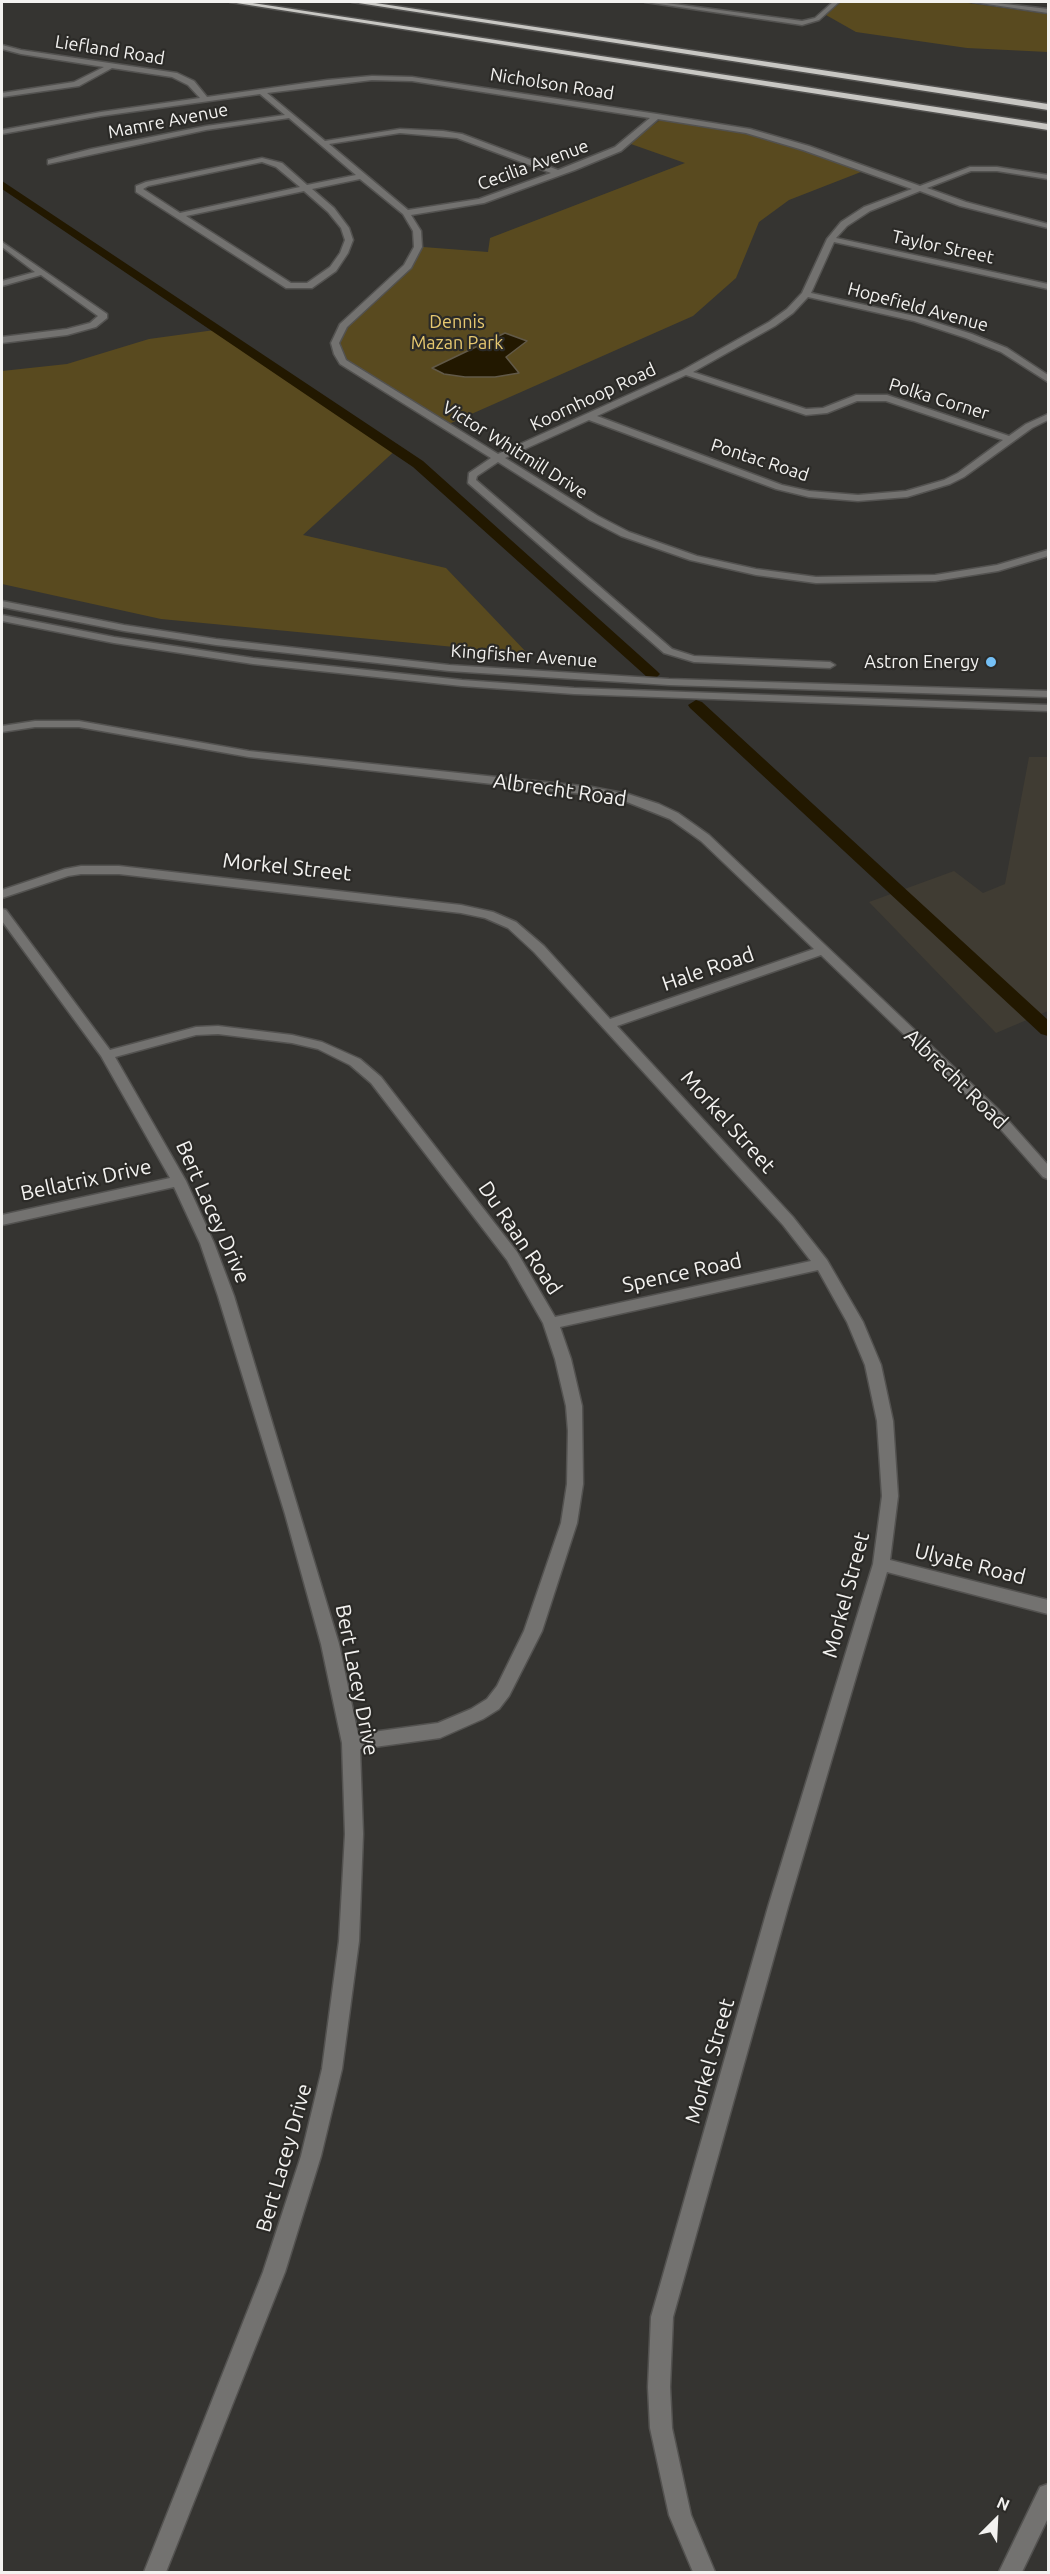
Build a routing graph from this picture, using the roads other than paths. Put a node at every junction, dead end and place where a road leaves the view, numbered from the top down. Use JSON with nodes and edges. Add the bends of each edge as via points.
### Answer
{"nodes":[{"id":1,"x":234,"y":2,"type":"edge"},
{"id":2,"x":356,"y":2,"type":"edge"},
{"id":3,"x":648,"y":2,"type":"edge"},
{"id":4,"x":836,"y":2,"type":"edge"},
{"id":5,"x":981,"y":2,"type":"edge"},
{"id":6,"x":1048,"y":11,"type":"edge"},
{"id":7,"x":2,"y":47,"type":"edge"},
{"id":8,"x":112,"y":65,"type":"junction"},
{"id":9,"x":261,"y":91,"type":"junction"},
{"id":10,"x":2,"y":95,"type":"edge"},
{"id":11,"x":205,"y":99,"type":"junction"},
{"id":12,"x":1048,"y":107,"type":"edge"},
{"id":13,"x":291,"y":116,"type":"junction"},
{"id":14,"x":657,"y":116,"type":"junction"},
{"id":15,"x":1048,"y":127,"type":"edge"},
{"id":16,"x":2,"y":130,"type":"edge"},
{"id":17,"x":324,"y":143,"type":"junction"},
{"id":18,"x":51,"y":162,"type":"dead end"},
{"id":19,"x":558,"y":173,"type":"junction"},
{"id":20,"x":1048,"y":177,"type":"edge"},
{"id":21,"x":366,"y":179,"type":"junction"},
{"id":22,"x":918,"y":188,"type":"junction"},
{"id":23,"x":304,"y":190,"type":"junction"},
{"id":24,"x":406,"y":213,"type":"junction"},
{"id":25,"x":180,"y":215,"type":"junction"},
{"id":26,"x":1048,"y":226,"type":"edge"},
{"id":27,"x":831,"y":239,"type":"junction"},
{"id":28,"x":2,"y":244,"type":"edge"},
{"id":29,"x":43,"y":272,"type":"junction"},
{"id":30,"x":2,"y":284,"type":"edge"},
{"id":31,"x":1048,"y":287,"type":"edge"},
{"id":32,"x":806,"y":294,"type":"junction"},
{"id":33,"x":2,"y":340,"type":"edge"},
{"id":34,"x":686,"y":372,"type":"junction"},
{"id":35,"x":1048,"y":379,"type":"edge"},
{"id":36,"x":590,"y":417,"type":"junction"},
{"id":37,"x":1048,"y":417,"type":"edge"},
{"id":38,"x":1010,"y":439,"type":"junction"},
{"id":39,"x":498,"y":458,"type":"junction"},
{"id":40,"x":1048,"y":554,"type":"edge"},
{"id":41,"x":2,"y":604,"type":"edge"},
{"id":42,"x":2,"y":618,"type":"edge"},
{"id":43,"x":830,"y":665,"type":"dead end"},
{"id":44,"x":1048,"y":694,"type":"edge"},
{"id":45,"x":1048,"y":708,"type":"edge"},
{"id":46,"x":2,"y":729,"type":"edge"},
{"id":47,"x":2,"y":894,"type":"edge"},
{"id":48,"x":2,"y":914,"type":"edge"},
{"id":49,"x":821,"y":951,"type":"junction"},
{"id":50,"x":608,"y":1024,"type":"junction"},
{"id":51,"x":107,"y":1054,"type":"junction"},
{"id":52,"x":1048,"y":1174,"type":"edge"},
{"id":53,"x":179,"y":1181,"type":"junction"},
{"id":54,"x":2,"y":1220,"type":"edge"},
{"id":55,"x":822,"y":1264,"type":"junction"},
{"id":56,"x":551,"y":1323,"type":"junction"},
{"id":57,"x":881,"y":1564,"type":"junction"},
{"id":58,"x":1048,"y":1607,"type":"edge"},
{"id":59,"x":351,"y":1743,"type":"junction"},
{"id":60,"x":1048,"y":2495,"type":"edge"},
{"id":61,"x":154,"y":2572,"type":"edge"},
{"id":62,"x":704,"y":2572,"type":"edge"},
{"id":63,"x":1010,"y":2572,"type":"edge"}],
"edges":[{"from":1,"to":15,"type":"highway"},
{"from":2,"to":12,"type":"highway"},
{"from":3,"to":4,"type":"street","via":[[797,23],[817,18]]},
{"from":5,"to":6,"type":"street"},
{"from":7,"to":8,"type":"street","name":"Liefland Road"},
{"from":8,"to":10,"type":"street","via":[[76,84]]},
{"from":8,"to":11,"type":"street","name":"Liefland Road","via":[[180,77]]},
{"from":9,"to":11,"type":"street","name":"Nicholson Road"},
{"from":9,"to":13,"type":"street","name":"Victor Whitmill Drive"},
{"from":9,"to":14,"type":"street","name":"Nicholson Road","via":[[359,79],[412,79]]},
{"from":11,"to":16,"type":"street","name":"Nicholson Road"},
{"from":13,"to":17,"type":"street","name":"Victor Whitmill Drive"},
{"from":13,"to":18,"type":"street","name":"Mamre Avenue","via":[[206,128]]},
{"from":14,"to":19,"type":"street","name":"Cecilia Avenue","via":[[618,148]]},
{"from":14,"to":22,"type":"street","name":"Nicholson Road","via":[[774,138]]},
{"from":17,"to":19,"type":"street","via":[[386,133],[442,133]]},
{"from":17,"to":21,"type":"street","name":"Victor Whitmill Drive"},
{"from":19,"to":24,"type":"street","name":"Cecilia Avenue","via":[[481,201]]},
{"from":20,"to":22,"type":"street","name":"Koornhoop Road","via":[[978,168]]},
{"from":21,"to":23,"type":"street"},
{"from":21,"to":24,"type":"street","name":"Victor Whitmill Drive"},
{"from":22,"to":26,"type":"street","name":"Nicholson Road"},
{"from":22,"to":27,"type":"street","name":"Koornhoop Road","via":[[853,217]]},
{"from":23,"to":25,"type":"street"},
{"from":23,"to":25,"type":"street","via":[[279,165],[267,160],[139,187]]},
{"from":23,"to":25,"type":"street","via":[[338,216],[349,240],[333,269],[303,288],[289,286]]},
{"from":24,"to":39,"type":"street","name":"Victor Whitmill Drive","via":[[418,239],[411,263],[346,320],[335,347],[351,368]]},
{"from":27,"to":31,"type":"street","name":"Taylor Street"},
{"from":27,"to":32,"type":"street","name":"Koornhoop Road"},
{"from":28,"to":29,"type":"street"},
{"from":29,"to":30,"type":"street"},
{"from":29,"to":33,"type":"street","via":[[103,318],[93,325],[55,334]]},
{"from":32,"to":34,"type":"street","name":"Koornhoop Road","via":[[772,324]]},
{"from":32,"to":35,"type":"street","name":"Hopefield Avenue","via":[[947,328],[1004,350]]},
{"from":34,"to":36,"type":"street","name":"Koornhoop Road"},
{"from":34,"to":38,"type":"street","name":"Polka Corner","via":[[806,412],[824,411],[856,398],[887,398]]},
{"from":36,"to":38,"type":"street","name":"Pontac Road","via":[[778,487],[858,498],[907,494],[947,482]]},
{"from":36,"to":39,"type":"street","name":"Koornhoop Road"},
{"from":37,"to":38,"type":"street","name":"Pontac Road"},
{"from":39,"to":40,"type":"street","name":"Victor Whitmill Drive","via":[[625,534],[671,552],[756,572],[845,581],[935,578],[998,568]]},
{"from":39,"to":43,"type":"street","name":"Koornhoop Road","via":[[475,472],[471,481],[677,656]]},
{"from":41,"to":44,"type":"street","name":"Kingfisher Avenue","via":[[216,642],[449,668],[657,681]]},
{"from":42,"to":45,"type":"street","name":"Kingfisher Avenue","via":[[242,659],[462,683],[574,691]]},
{"from":46,"to":49,"type":"street","name":"Albrecht Road","via":[[79,724],[249,754],[624,797],[655,807],[692,827]]},
{"from":47,"to":50,"type":"street","name":"Morkel Street","via":[[65,873],[100,869],[476,912],[521,931]]},
{"from":48,"to":51,"type":"street","name":"Bert Lacey Drive"},
{"from":49,"to":50,"type":"street","name":"Hale Road"},
{"from":49,"to":52,"type":"street","name":"Albrecht Road","via":[[985,1104]]},
{"from":50,"to":55,"type":"street","name":"Morkel Street","via":[[788,1221]]},
{"from":51,"to":53,"type":"street","name":"Bert Lacey Drive"},
{"from":51,"to":56,"type":"street","name":"Du Raan Road","via":[[180,1035],[218,1030],[322,1046],[355,1062],[376,1080],[468,1196],[512,1256]]},
{"from":53,"to":54,"type":"street","name":"Bellatrix Drive"},
{"from":53,"to":59,"type":"street","name":"Bert Lacey Drive","via":[[226,1296],[290,1503],[330,1644]]},
{"from":55,"to":56,"type":"street","name":"Spence Road"},
{"from":55,"to":57,"type":"street","name":"Morkel Street","via":[[855,1322],[873,1365],[880,1395],[890,1496]]},
{"from":56,"to":59,"type":"street","name":"Du Raan Road","via":[[574,1406],[575,1484],[569,1524],[519,1664],[493,1704],[459,1724]]},
{"from":57,"to":58,"type":"street","name":"Ulyate Road"},
{"from":57,"to":62,"type":"street","name":"Morkel Street","via":[[778,1907],[662,2317],[659,2387],[665,2450],[680,2515]]},
{"from":59,"to":61,"type":"street","name":"Bert Lacey Drive","via":[[354,1834],[349,1941],[332,2069],[311,2156],[274,2272]]},
{"from":60,"to":63,"type":"street"}]}
